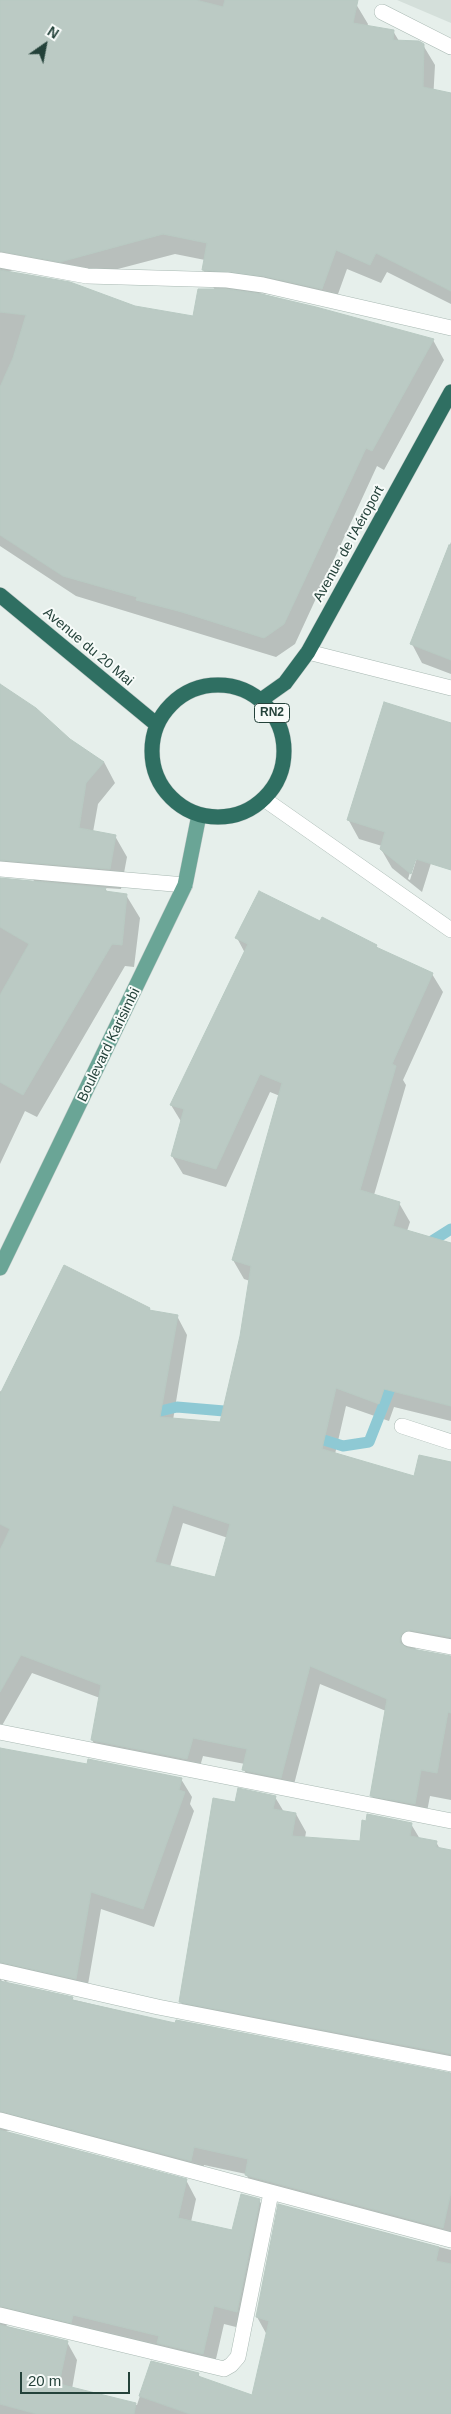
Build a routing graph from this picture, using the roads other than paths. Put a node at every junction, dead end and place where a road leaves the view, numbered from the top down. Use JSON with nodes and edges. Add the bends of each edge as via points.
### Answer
{"nodes":[{"id":1,"x":382,"y":12,"type":"dead end"},
{"id":2,"x":451,"y":46,"type":"edge"},
{"id":3,"x":0,"y":260,"type":"edge"},
{"id":4,"x":451,"y":328,"type":"edge"},
{"id":5,"x":451,"y":392,"type":"edge"},
{"id":6,"x":0,"y":595,"type":"edge"},
{"id":7,"x":308,"y":652,"type":"junction"},
{"id":8,"x":451,"y":688,"type":"edge"},
{"id":9,"x":261,"y":700,"type":"junction"},
{"id":10,"x":156,"y":724,"type":"junction"},
{"id":11,"x":264,"y":799,"type":"junction"},
{"id":12,"x":199,"y":815,"type":"junction"},
{"id":13,"x":0,"y":869,"type":"edge"},
{"id":14,"x":185,"y":885,"type":"junction"},
{"id":15,"x":451,"y":930,"type":"edge"},
{"id":16,"x":0,"y":1268,"type":"edge"},
{"id":17,"x":402,"y":1426,"type":"dead end"},
{"id":18,"x":451,"y":1442,"type":"edge"},
{"id":19,"x":409,"y":1639,"type":"dead end"},
{"id":20,"x":451,"y":1647,"type":"edge"},
{"id":21,"x":0,"y":1732,"type":"edge"},
{"id":22,"x":451,"y":1821,"type":"edge"},
{"id":23,"x":0,"y":1970,"type":"edge"},
{"id":24,"x":451,"y":2064,"type":"edge"},
{"id":25,"x":0,"y":2120,"type":"edge"},
{"id":26,"x":271,"y":2193,"type":"junction"},
{"id":27,"x":451,"y":2240,"type":"edge"},
{"id":28,"x":0,"y":2315,"type":"edge"}],
"edges":[{"from":1,"to":2,"type":"street"},
{"from":3,"to":4,"type":"street","via":[[87,276],[227,280],[263,285]]},
{"from":5,"to":7,"type":"highway","name":"Avenue de l'Aéroport","number":"RN2"},
{"from":6,"to":10,"type":"highway","name":"Avenue du 20 Mai"},
{"from":7,"to":8,"type":"street"},
{"from":7,"to":9,"type":"highway","name":"Avenue de l'Aéroport","number":"RN2","via":[[286,683]]},
{"from":9,"to":10,"type":"highway","number":"RN2","via":[[246,690],[211,684],[194,688],[178,697]]},
{"from":9,"to":11,"type":"highway","number":"RN2","via":[[281,731],[284,760],[277,782]]},
{"from":10,"to":12,"type":"highway","number":"RN2","via":[[151,746],[153,769],[163,789]]},
{"from":11,"to":12,"type":"highway","number":"RN2","via":[[250,810],[234,816],[216,818]]},
{"from":11,"to":15,"type":"street"},
{"from":12,"to":14,"type":"main road","name":"Boulevard Karisimbi"},
{"from":13,"to":14,"type":"street"},
{"from":14,"to":16,"type":"main road","name":"Boulevard Karisimbi"},
{"from":17,"to":18,"type":"street"},
{"from":19,"to":20,"type":"street"},
{"from":21,"to":22,"type":"street"},
{"from":23,"to":24,"type":"street","via":[[158,2007]]},
{"from":25,"to":26,"type":"street"},
{"from":26,"to":27,"type":"street"},
{"from":26,"to":28,"type":"street","via":[[238,2356],[224,2369]]}]}
